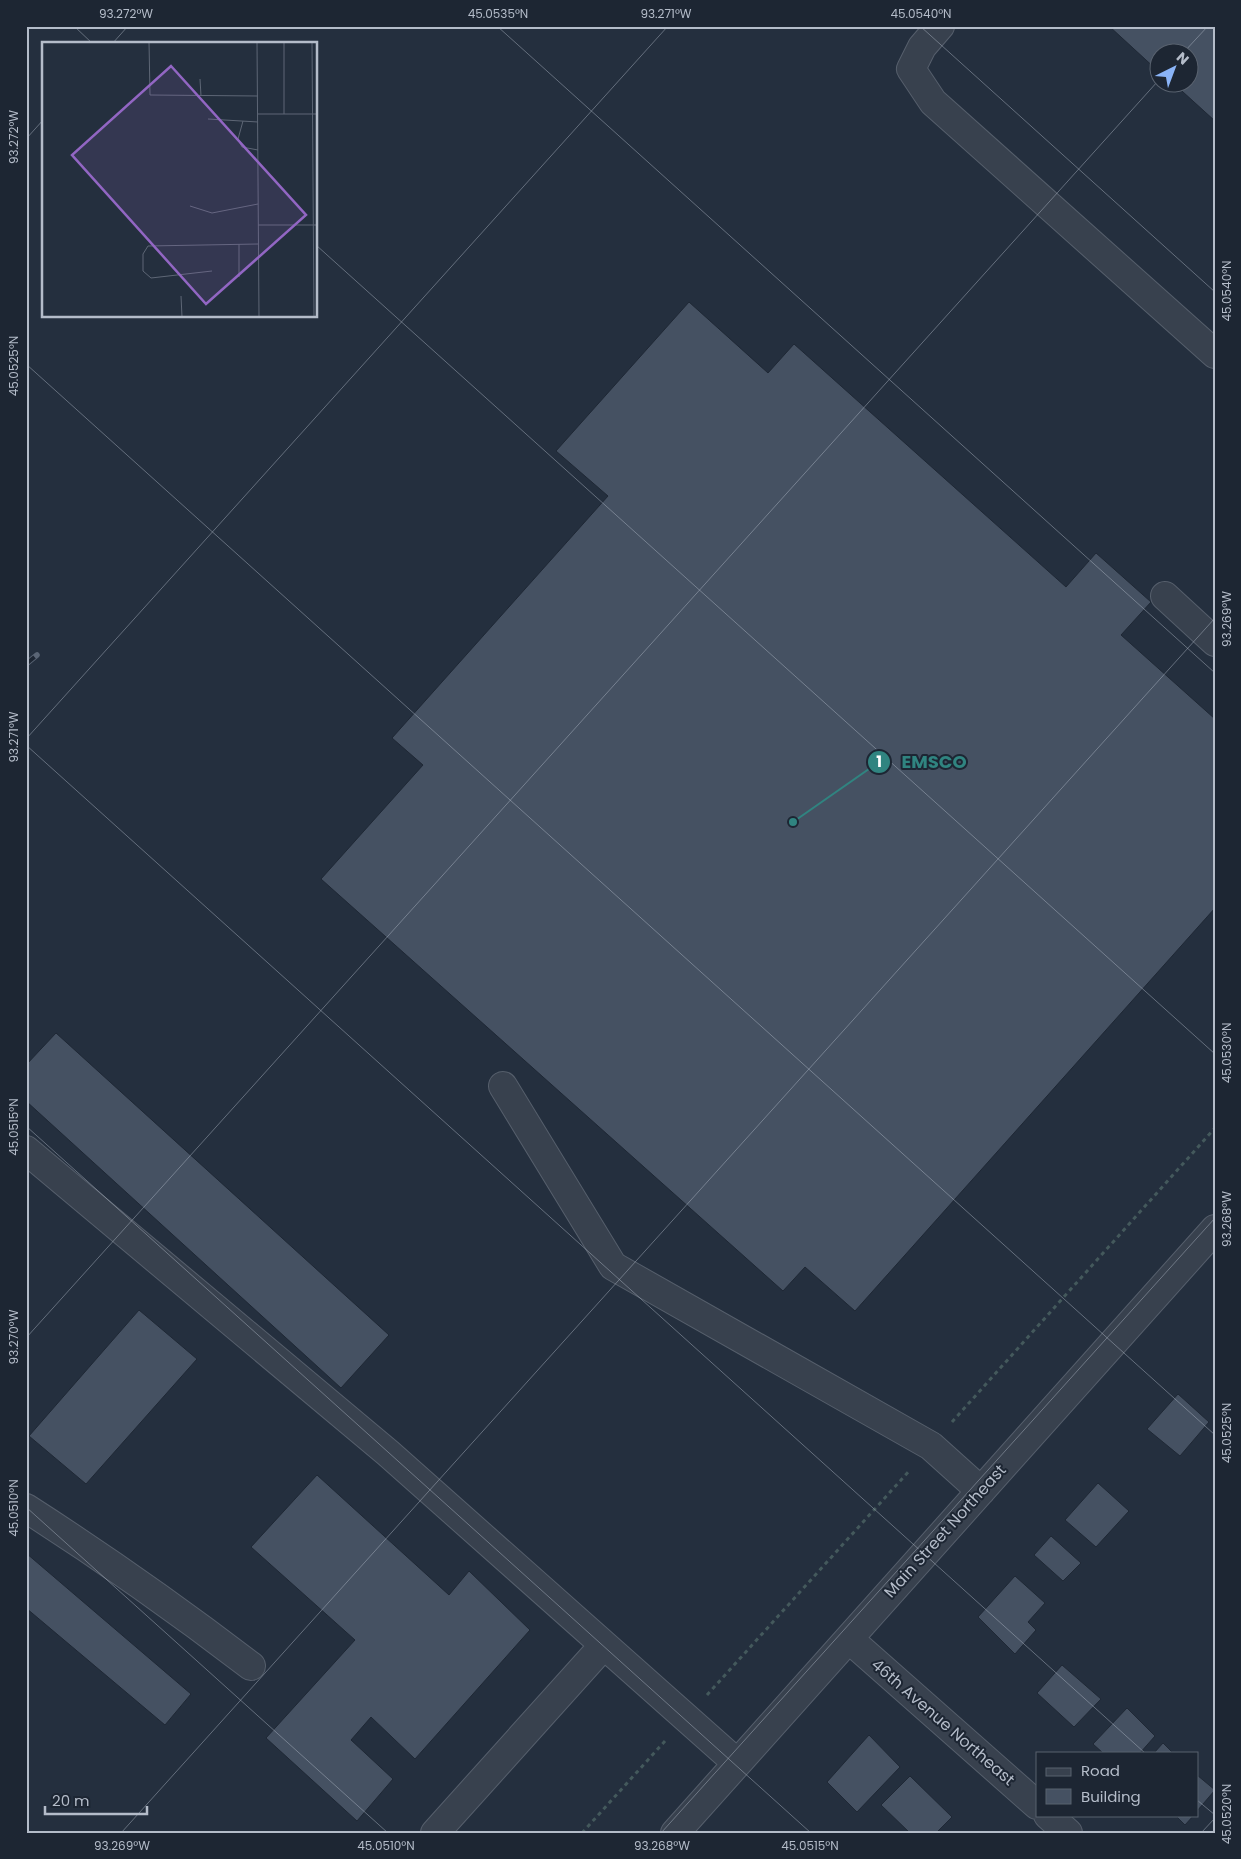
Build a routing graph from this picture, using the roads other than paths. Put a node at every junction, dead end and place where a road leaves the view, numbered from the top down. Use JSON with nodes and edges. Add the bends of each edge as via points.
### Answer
{"nodes":[{"id":1,"x":940,"y":26,"type":"edge"},
{"id":2,"x":1215,"y":354,"type":"edge"},
{"id":3,"x":1165,"y":596,"type":"dead end"},
{"id":4,"x":1215,"y":642,"type":"edge"},
{"id":5,"x":503,"y":1086,"type":"dead end"},
{"id":6,"x":26,"y":1150,"type":"edge"},
{"id":7,"x":1215,"y":1229,"type":"edge"},
{"id":8,"x":981,"y":1491,"type":"junction"},
{"id":9,"x":26,"y":1508,"type":"edge"},
{"id":10,"x":849,"y":1639,"type":"junction"},
{"id":11,"x":604,"y":1645,"type":"junction"},
{"id":12,"x":251,"y":1666,"type":"dead end"},
{"id":13,"x":737,"y":1763,"type":"junction"},
{"id":14,"x":1036,"y":1804,"type":"edge"},
{"id":15,"x":1049,"y":1816,"type":"edge"},
{"id":16,"x":435,"y":1833,"type":"edge"},
{"id":17,"x":675,"y":1833,"type":"edge"},
{"id":18,"x":1068,"y":1833,"type":"edge"}],
"edges":[{"from":1,"to":2,"type":"street","via":[[922,46],[910,69],[933,102]]},
{"from":3,"to":4,"type":"street"},
{"from":5,"to":8,"type":"street","via":[[613,1266],[931,1446]]},
{"from":6,"to":11,"type":"street","via":[[388,1454]]},
{"from":7,"to":8,"type":"street","name":"Main Street Northeast"},
{"from":8,"to":10,"type":"street","name":"Main Street Northeast"},
{"from":9,"to":12,"type":"street","via":[[195,1623]]},
{"from":10,"to":13,"type":"street","name":"Main Street Northeast"},
{"from":10,"to":14,"type":"street","name":"46th Avenue Northeast"},
{"from":11,"to":13,"type":"street"},
{"from":11,"to":16,"type":"street"},
{"from":13,"to":17,"type":"street","name":"Main Street Northeast"},
{"from":15,"to":18,"type":"street"}]}
